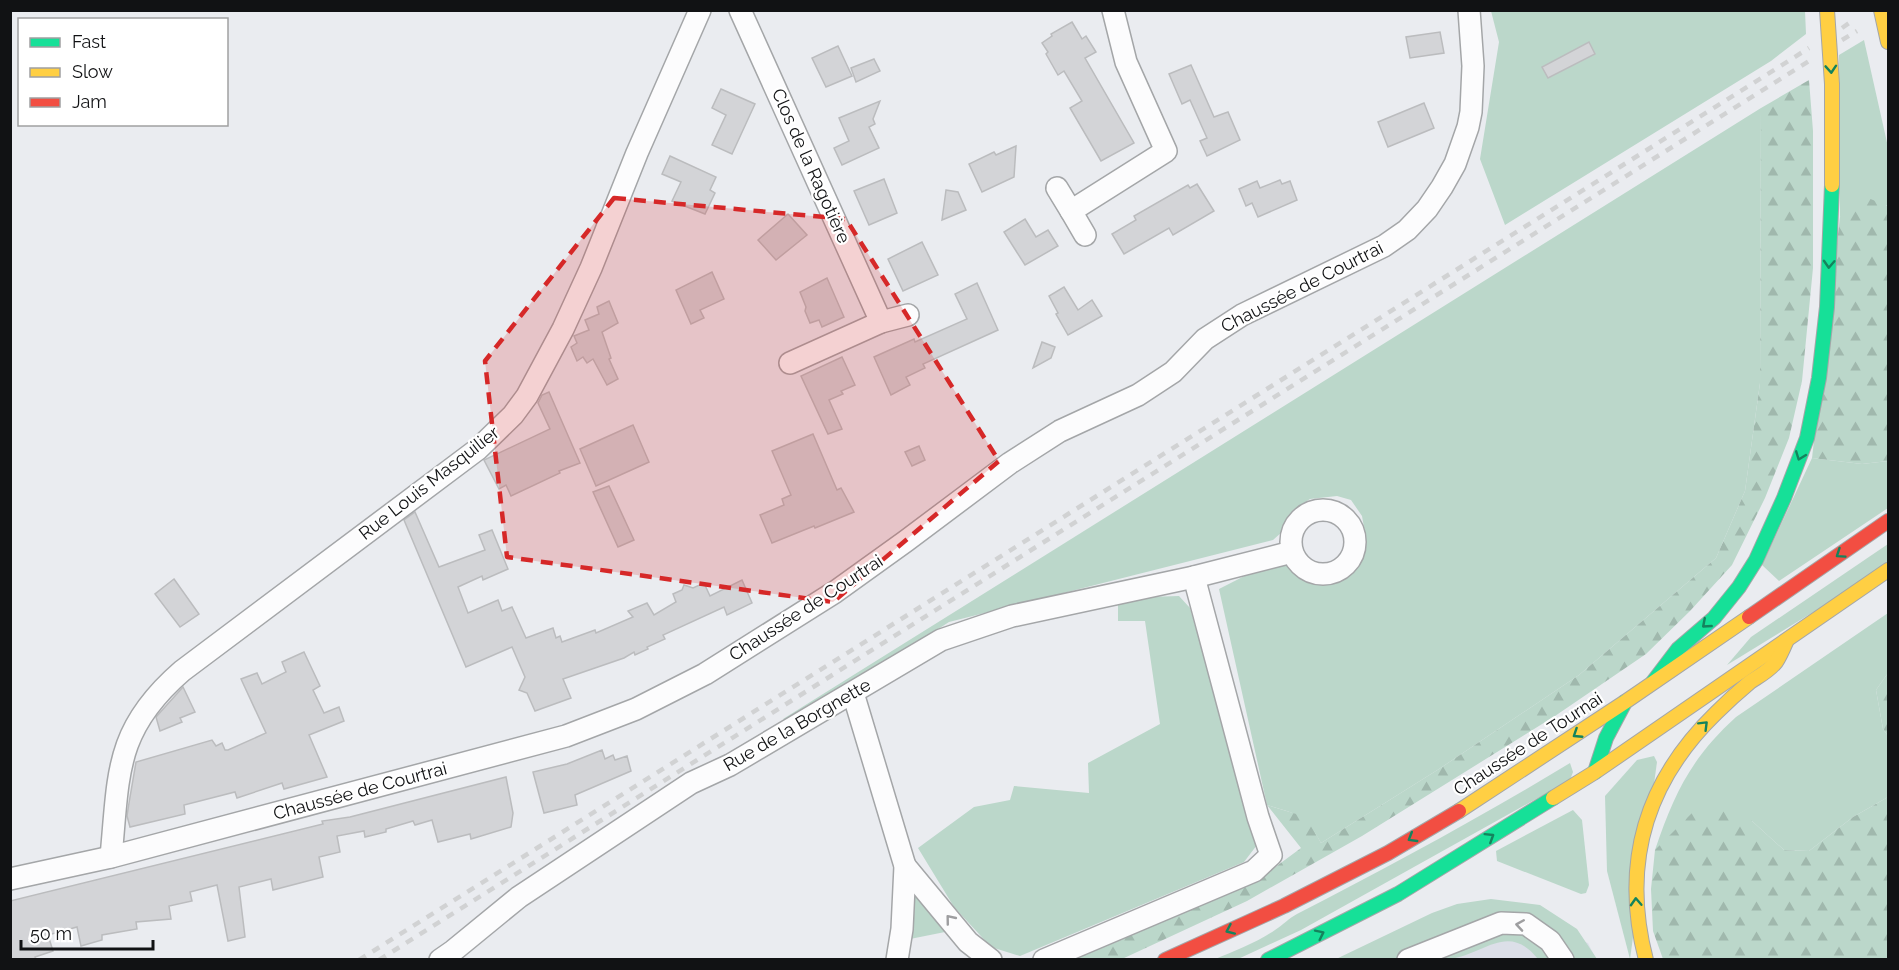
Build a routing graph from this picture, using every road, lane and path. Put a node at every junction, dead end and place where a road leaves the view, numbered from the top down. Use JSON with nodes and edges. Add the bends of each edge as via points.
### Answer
{"nodes":[{"id":1,"x":700,"y":10,"type":"edge"},
{"id":2,"x":740,"y":10,"type":"edge"},
{"id":3,"x":1113,"y":10,"type":"edge"},
{"id":4,"x":1469,"y":10,"type":"edge"},
{"id":5,"x":1827,"y":10,"type":"edge"},
{"id":6,"x":1881,"y":10,"type":"edge"},
{"id":7,"x":1888,"y":42,"type":"edge"},
{"id":8,"x":1057,"y":188,"type":"dead end"},
{"id":9,"x":1071,"y":211,"type":"junction"},
{"id":10,"x":1084,"y":235,"type":"dead end"},
{"id":11,"x":908,"y":315,"type":"dead end"},
{"id":12,"x":881,"y":322,"type":"junction"},
{"id":13,"x":790,"y":363,"type":"dead end"},
{"id":14,"x":1888,"y":521,"type":"edge"},
{"id":15,"x":1292,"y":552,"type":"dead end"},
{"id":16,"x":1888,"y":570,"type":"edge"},
{"id":17,"x":1194,"y":577,"type":"junction"},
{"id":18,"x":1786,"y":642,"type":"junction"},
{"id":19,"x":1653,"y":682,"type":"junction"},
{"id":20,"x":853,"y":693,"type":"junction"},
{"id":21,"x":1626,"y":702,"type":"junction"},
{"id":22,"x":1595,"y":772,"type":"junction"},
{"id":23,"x":111,"y":857,"type":"junction"},
{"id":24,"x":905,"y":866,"type":"junction"},
{"id":25,"x":10,"y":879,"type":"edge"},
{"id":26,"x":440,"y":960,"type":"edge"},
{"id":27,"x":897,"y":960,"type":"edge"},
{"id":28,"x":991,"y":960,"type":"edge"},
{"id":29,"x":1044,"y":960,"type":"edge"},
{"id":30,"x":1165,"y":960,"type":"edge"},
{"id":31,"x":1268,"y":960,"type":"edge"},
{"id":32,"x":1408,"y":960,"type":"edge"},
{"id":33,"x":1563,"y":960,"type":"edge"},
{"id":34,"x":1646,"y":960,"type":"edge"}],
"edges":[{"from":1,"to":23,"type":"street","name":"Rue Louis Masquilier","via":[[582,288],[527,396],[478,449],[182,671],[154,697],[122,757]]},
{"from":2,"to":12,"type":"street","name":"Clos de la Ragotière"},
{"from":3,"to":9,"type":"street","via":[[1126,62],[1166,151]]},
{"from":4,"to":23,"type":"street","name":"Chaussée de Courtrai","via":[[1473,49],[1471,116],[1465,138],[1442,187],[1407,230],[1384,246],[1242,315],[1205,339],[1173,372],[1138,395],[1060,431],[1010,463],[835,592],[705,674],[636,709],[566,736]]},
{"from":5,"to":19,"type":"main road","one_way":true,"via":[[1832,84],[1829,272],[1819,378],[1807,438],[1760,550],[1739,587],[1714,618],[1678,649]]},
{"from":6,"to":7,"type":"main road"},
{"from":8,"to":9,"type":"street"},
{"from":9,"to":10,"type":"street"},
{"from":11,"to":12,"type":"street"},
{"from":12,"to":13,"type":"street"},
{"from":14,"to":19,"type":"main road","name":"Chaussée de Tournai","one_way":true},
{"from":15,"to":17,"type":"street","name":"Rue de la Borgnette"},
{"from":16,"to":18,"type":"main road"},
{"from":17,"to":20,"type":"street","name":"Rue de la Borgnette","via":[[1012,616],[941,640]]},
{"from":17,"to":29,"type":"street","via":[[1271,855],[1254,871]]},
{"from":18,"to":22,"type":"main road"},
{"from":34,"to":18,"type":"main road","one_way":true,"via":[[1634,900],[1639,850],[1648,816],[1668,773],[1694,736],[1778,661]]},
{"from":19,"to":21,"type":"main road","name":"Chaussée de Tournai"},
{"from":20,"to":24,"type":"street"},
{"from":20,"to":26,"type":"street","name":"Rue de la Borgnette","via":[[730,765],[691,783],[519,897]]},
{"from":21,"to":22,"type":"main road","via":[[1606,738]]},
{"from":21,"to":30,"type":"main road","name":"Chaussée de Tournai","one_way":true,"via":[[1388,853]]},
{"from":31,"to":22,"type":"main road","one_way":true,"via":[[1398,894]]},
{"from":23,"to":25,"type":"street","name":"Chaussée de Courtrai"},
{"from":24,"to":27,"type":"street"},
{"from":28,"to":24,"type":"street","one_way":true,"via":[[968,942]]},
{"from":33,"to":32,"type":"street","one_way":true,"via":[[1550,941],[1526,924],[1501,923]]}]}
